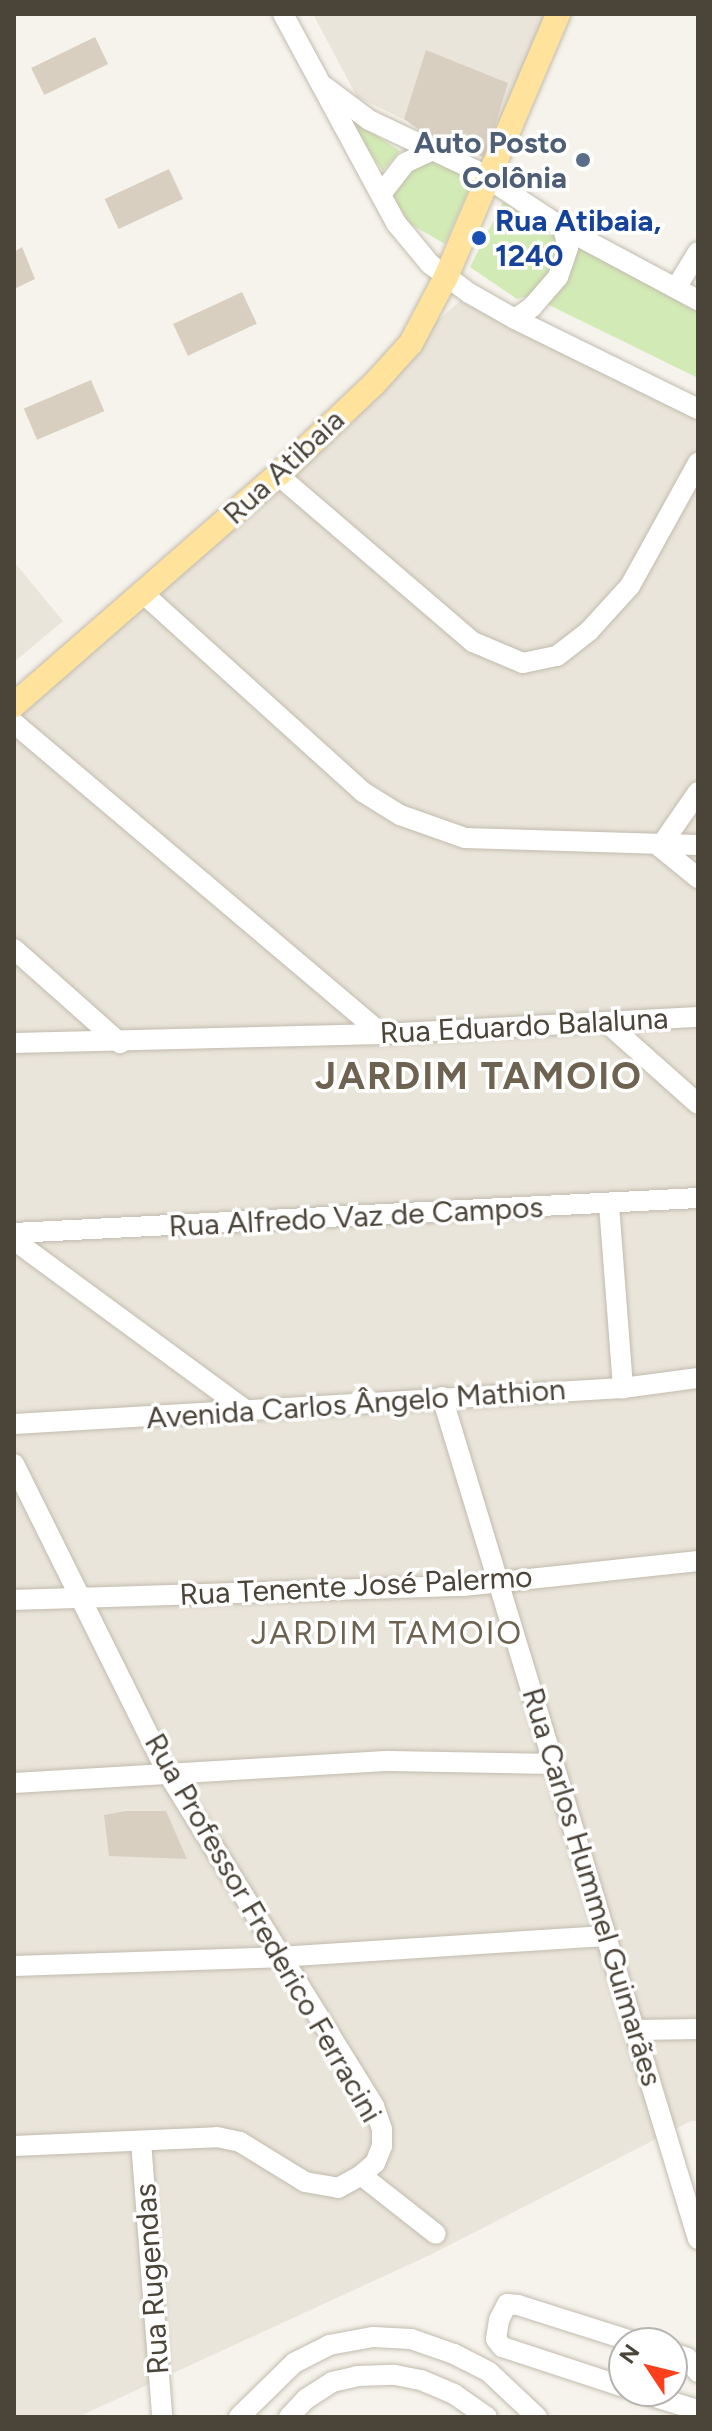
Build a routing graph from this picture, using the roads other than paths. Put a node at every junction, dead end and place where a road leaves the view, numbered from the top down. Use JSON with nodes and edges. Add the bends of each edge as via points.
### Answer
{"nodes":[{"id":1,"x":283,"y":14,"type":"edge"},
{"id":2,"x":558,"y":14,"type":"edge"},
{"id":3,"x":322,"y":84,"type":"junction"},
{"id":4,"x":429,"y":152,"type":"junction"},
{"id":5,"x":488,"y":178,"type":"junction"},
{"id":6,"x":381,"y":194,"type":"junction"},
{"id":7,"x":563,"y":228,"type":"junction"},
{"id":8,"x":698,"y":252,"type":"edge"},
{"id":9,"x":446,"y":277,"type":"junction"},
{"id":10,"x":676,"y":288,"type":"junction"},
{"id":11,"x":698,"y":300,"type":"edge"},
{"id":12,"x":515,"y":319,"type":"junction"},
{"id":13,"x":698,"y":409,"type":"edge"},
{"id":14,"x":698,"y":463,"type":"edge"},
{"id":15,"x":278,"y":475,"type":"junction"},
{"id":16,"x":145,"y":595,"type":"junction"},
{"id":17,"x":14,"y":705,"type":"edge"},
{"id":18,"x":14,"y":723,"type":"edge"},
{"id":19,"x":698,"y":792,"type":"edge"},
{"id":20,"x":698,"y":845,"type":"edge"},
{"id":21,"x":660,"y":847,"type":"junction"},
{"id":22,"x":698,"y":878,"type":"edge"},
{"id":23,"x":14,"y":949,"type":"edge"},
{"id":24,"x":698,"y":1017,"type":"edge"},
{"id":25,"x":606,"y":1022,"type":"junction"},
{"id":26,"x":382,"y":1034,"type":"junction"},
{"id":27,"x":14,"y":1043,"type":"edge"},
{"id":28,"x":120,"y":1043,"type":"junction"},
{"id":29,"x":698,"y":1104,"type":"edge"},
{"id":30,"x":698,"y":1198,"type":"edge"},
{"id":31,"x":609,"y":1205,"type":"junction"},
{"id":32,"x":14,"y":1233,"type":"edge"},
{"id":33,"x":14,"y":1240,"type":"edge"},
{"id":34,"x":698,"y":1378,"type":"edge"},
{"id":35,"x":623,"y":1388,"type":"junction"},
{"id":36,"x":442,"y":1397,"type":"junction"},
{"id":37,"x":247,"y":1411,"type":"junction"},
{"id":38,"x":14,"y":1424,"type":"edge"},
{"id":39,"x":14,"y":1464,"type":"edge"},
{"id":40,"x":698,"y":1561,"type":"edge"},
{"id":41,"x":499,"y":1580,"type":"junction"},
{"id":42,"x":83,"y":1598,"type":"junction"},
{"id":43,"x":14,"y":1600,"type":"edge"},
{"id":44,"x":554,"y":1764,"type":"junction"},
{"id":45,"x":167,"y":1772,"type":"junction"},
{"id":46,"x":14,"y":1783,"type":"edge"},
{"id":47,"x":605,"y":1936,"type":"junction"},
{"id":48,"x":279,"y":1957,"type":"junction"},
{"id":49,"x":14,"y":1966,"type":"edge"},
{"id":50,"x":698,"y":2029,"type":"edge"},
{"id":51,"x":637,"y":2030,"type":"junction"},
{"id":52,"x":141,"y":2141,"type":"junction"},
{"id":53,"x":14,"y":2146,"type":"edge"},
{"id":54,"x":361,"y":2175,"type":"junction"},
{"id":55,"x":436,"y":2234,"type":"dead end"},
{"id":56,"x":698,"y":2239,"type":"edge"},
{"id":57,"x":608,"y":2334,"type":"edge"},
{"id":58,"x":608,"y":2382,"type":"edge"},
{"id":59,"x":162,"y":2417,"type":"edge"},
{"id":60,"x":239,"y":2417,"type":"edge"},
{"id":61,"x":289,"y":2417,"type":"edge"},
{"id":62,"x":487,"y":2417,"type":"edge"},
{"id":63,"x":537,"y":2417,"type":"edge"}],
"edges":[{"from":1,"to":3,"type":"street"},
{"from":2,"to":5,"type":"main road","name":"Rua Atibaia"},
{"from":3,"to":4,"type":"street","via":[[369,120]]},
{"from":3,"to":6,"type":"street"},
{"from":4,"to":5,"type":"street"},
{"from":4,"to":6,"type":"street","via":[[405,163]]},
{"from":5,"to":7,"type":"street"},
{"from":5,"to":9,"type":"main road","name":"Rua Atibaia"},
{"from":6,"to":9,"type":"street","via":[[413,247]]},
{"from":7,"to":10,"type":"street"},
{"from":7,"to":12,"type":"street","via":[[568,248],[558,277]]},
{"from":8,"to":10,"type":"street"},
{"from":9,"to":12,"type":"street"},
{"from":9,"to":15,"type":"main road","name":"Rua Atibaia","via":[[411,343]]},
{"from":10,"to":11,"type":"street"},
{"from":12,"to":13,"type":"street"},
{"from":14,"to":15,"type":"street","via":[[630,586],[589,631],[557,656],[523,663],[473,642]]},
{"from":15,"to":16,"type":"main road","name":"Rua Atibaia"},
{"from":16,"to":17,"type":"main road","name":"Rua Atibaia"},
{"from":16,"to":21,"type":"street","via":[[363,792],[400,815],[465,838]]},
{"from":18,"to":26,"type":"street"},
{"from":19,"to":21,"type":"street"},
{"from":20,"to":21,"type":"street"},
{"from":21,"to":22,"type":"street"},
{"from":23,"to":28,"type":"street"},
{"from":24,"to":25,"type":"street","name":"Rua Eduardo Balaluna"},
{"from":25,"to":26,"type":"street","name":"Rua Eduardo Balaluna"},
{"from":25,"to":29,"type":"street"},
{"from":26,"to":28,"type":"street","name":"Rua Eduardo Balaluna"},
{"from":27,"to":28,"type":"street","name":"Rua Eduardo Balaluna"},
{"from":30,"to":31,"type":"street","name":"Rua Alfredo Vaz de Campos"},
{"from":31,"to":32,"type":"street","name":"Rua Alfredo Vaz de Campos"},
{"from":31,"to":35,"type":"street"},
{"from":33,"to":37,"type":"street"},
{"from":34,"to":35,"type":"street","name":"Avenida Carlos Ângelo Mathion"},
{"from":35,"to":36,"type":"street","name":"Avenida Carlos Ângelo Mathion"},
{"from":36,"to":37,"type":"street","name":"Avenida Carlos Ângelo Mathion"},
{"from":36,"to":41,"type":"street","name":"Rua Carlos Hummel Guimarães"},
{"from":37,"to":38,"type":"street","name":"Avenida Carlos Ângelo Mathion"},
{"from":39,"to":42,"type":"street","name":"Rua Professor Frederico Ferracini"},
{"from":40,"to":41,"type":"street","name":"Rua Tenente José Palermo"},
{"from":41,"to":42,"type":"street","name":"Rua Tenente José Palermo","via":[[464,1586]]},
{"from":41,"to":44,"type":"street","name":"Rua Carlos Hummel Guimarães"},
{"from":42,"to":43,"type":"street","name":"Rua Tenente José Palermo"},
{"from":42,"to":45,"type":"street","name":"Rua Professor Frederico Ferracini"},
{"from":44,"to":45,"type":"street","via":[[389,1761]]},
{"from":44,"to":47,"type":"street","name":"Rua Carlos Hummel Guimarães"},
{"from":45,"to":46,"type":"street"},
{"from":45,"to":48,"type":"street","name":"Rua Professor Frederico Ferracini"},
{"from":47,"to":48,"type":"street"},
{"from":47,"to":51,"type":"street","name":"Rua Carlos Hummel Guimarães"},
{"from":48,"to":49,"type":"street"},
{"from":48,"to":54,"type":"street","name":"Rua Professor Frederico Ferracini","via":[[374,2106],[382,2146],[375,2163]]},
{"from":50,"to":51,"type":"street"},
{"from":51,"to":56,"type":"street","name":"Rua Carlos Hummel Guimarães"},
{"from":52,"to":53,"type":"street"},
{"from":52,"to":54,"type":"street","via":[[217,2137],[240,2142],[280,2169],[320,2186],[338,2188]]},
{"from":52,"to":59,"type":"street","name":"Rua Rugendas"},
{"from":54,"to":55,"type":"street"},
{"from":57,"to":58,"type":"street","via":[[511,2303],[504,2308],[496,2339],[502,2347]]},
{"from":60,"to":63,"type":"street","via":[[294,2363],[329,2345],[373,2337],[411,2339],[454,2354],[489,2372]]},
{"from":61,"to":62,"type":"street","via":[[332,2382],[370,2375],[421,2380]]}]}
